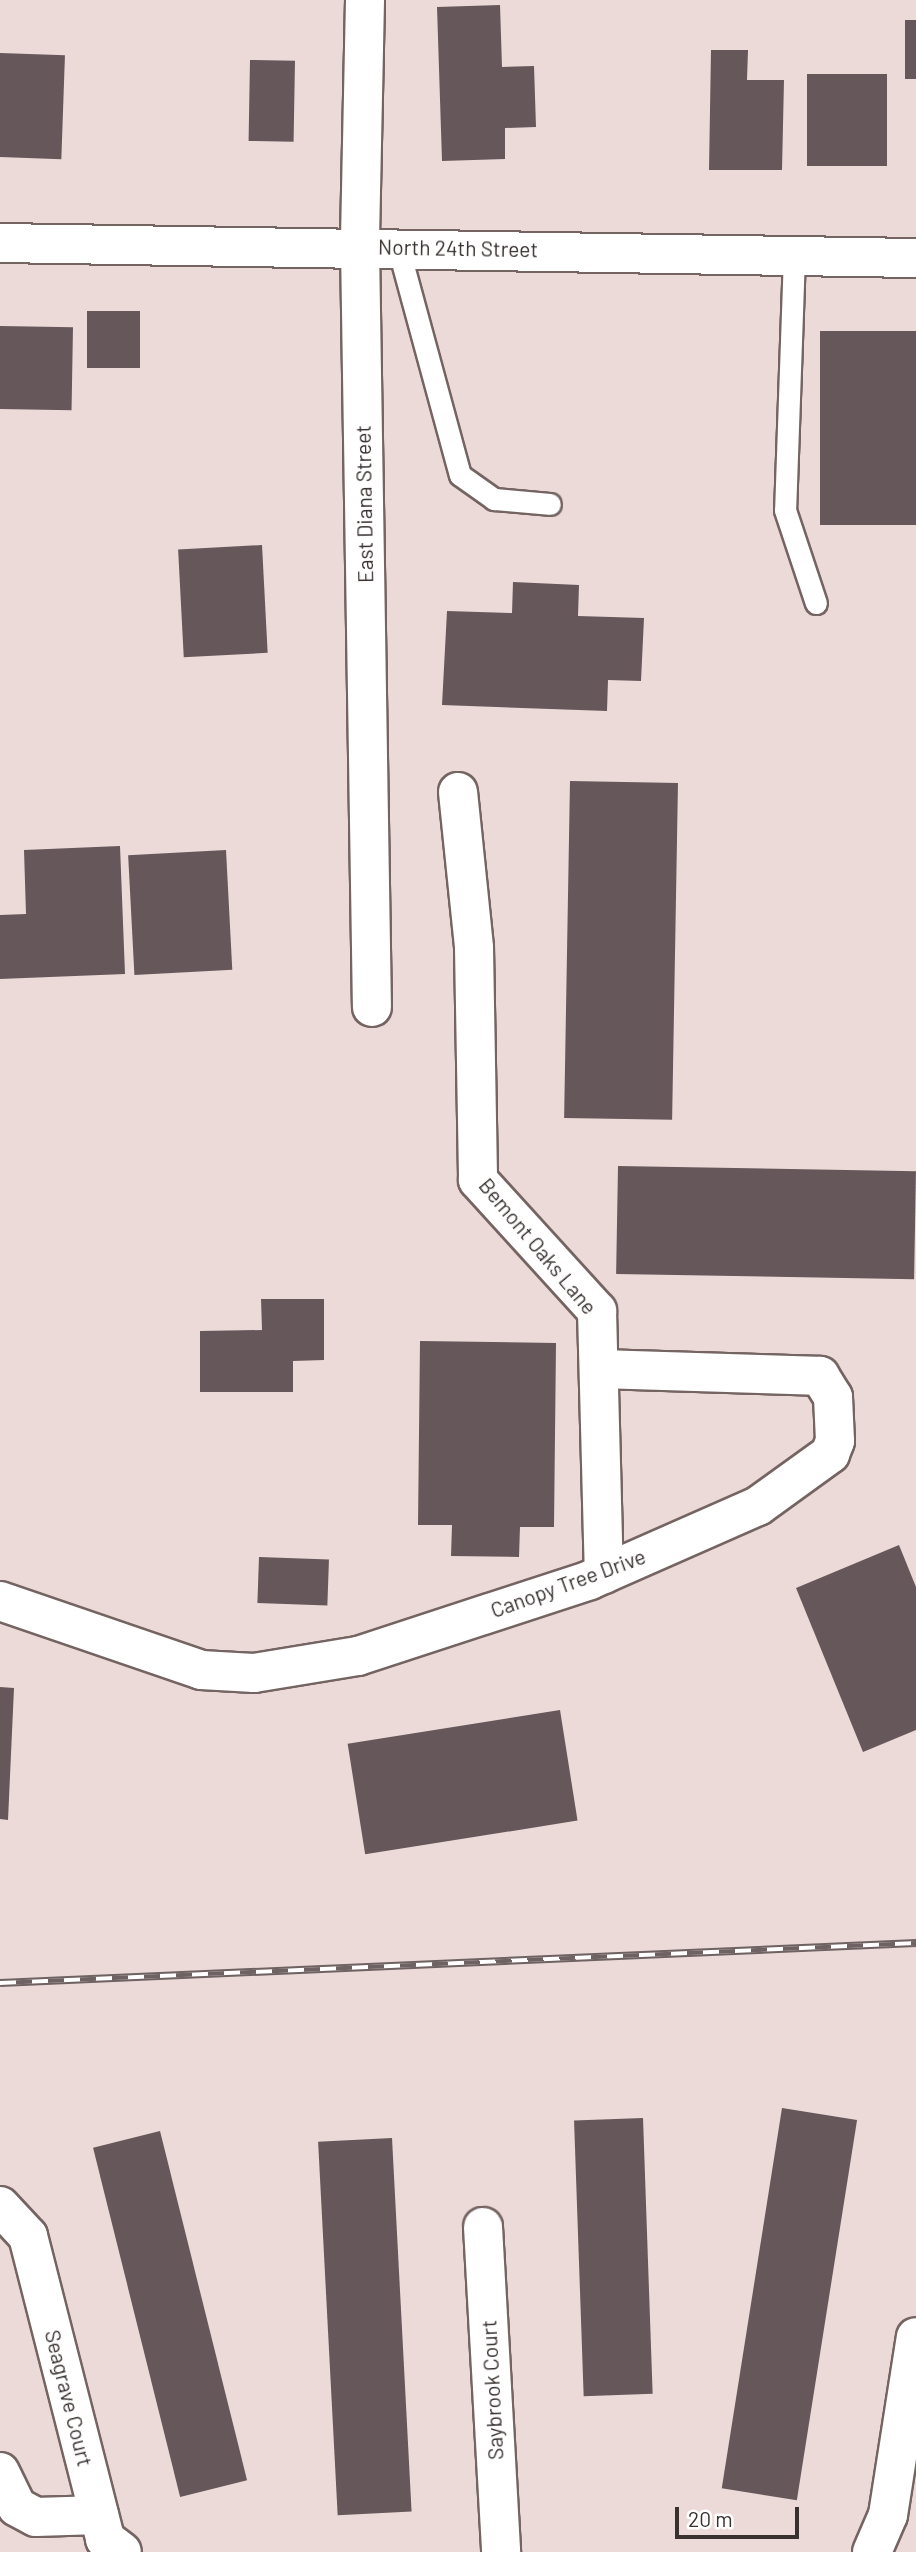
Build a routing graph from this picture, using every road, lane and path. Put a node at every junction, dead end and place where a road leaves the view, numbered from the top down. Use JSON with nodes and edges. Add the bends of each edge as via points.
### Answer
{"nodes":[{"id":1,"x":365,"y":0,"type":"edge"},
{"id":2,"x":0,"y":243,"type":"edge"},
{"id":3,"x":360,"y":247,"type":"junction"},
{"id":4,"x":398,"y":247,"type":"junction"},
{"id":5,"x":794,"y":255,"type":"junction"},
{"id":6,"x":916,"y":258,"type":"edge"},
{"id":7,"x":550,"y":503,"type":"dead end"},
{"id":8,"x":816,"y":603,"type":"dead end"},
{"id":9,"x":458,"y":792,"type":"dead end"},
{"id":10,"x":372,"y":1007,"type":"dead end"},
{"id":11,"x":603,"y":1369,"type":"junction"},
{"id":12,"x":604,"y":1574,"type":"junction"},
{"id":13,"x":0,"y":1601,"type":"edge"},
{"id":14,"x":0,"y":2206,"type":"edge"},
{"id":15,"x":483,"y":2227,"type":"dead end"},
{"id":16,"x":916,"y":2337,"type":"edge"},
{"id":17,"x":0,"y":2472,"type":"edge"},
{"id":18,"x":99,"y":2515,"type":"junction"},
{"id":19,"x":122,"y":2552,"type":"edge"},
{"id":20,"x":501,"y":2552,"type":"edge"},
{"id":21,"x":872,"y":2552,"type":"edge"}],
"edges":[{"from":1,"to":3,"type":"street","name":"East Diana Street"},
{"from":2,"to":3,"type":"street","name":"North 24th Street"},
{"from":3,"to":4,"type":"street","name":"North 24th Street"},
{"from":3,"to":10,"type":"street","name":"East Diana Street"},
{"from":4,"to":5,"type":"street","name":"North 24th Street"},
{"from":4,"to":7,"type":"lane","via":[[460,475],[494,499]]},
{"from":5,"to":6,"type":"street","name":"North 24th Street"},
{"from":5,"to":8,"type":"lane","via":[[785,510]]},
{"from":9,"to":11,"type":"street","name":"Bemont Oaks Lane","via":[[474,948],[478,1180],[597,1311]]},
{"from":11,"to":12,"type":"street","name":"Bemont Oaks Lane"},
{"from":11,"to":12,"type":"street","name":"Canopy Tree Drive","via":[[820,1376],[833,1397],[836,1428],[830,1454],[758,1506]]},
{"from":12,"to":13,"type":"street","name":"Canopy Tree Drive","via":[[358,1656],[254,1673],[201,1670]]},
{"from":14,"to":18,"type":"street","name":"Seagrave Court","via":[[28,2236]]},
{"from":15,"to":20,"type":"street","name":"Saybrook Court"},
{"from":16,"to":21,"type":"street","via":[[888,2515]]},
{"from":17,"to":18,"type":"street","via":[[17,2507],[36,2517]]},
{"from":18,"to":19,"type":"street","name":"Seagrave Court","via":[[105,2539]]}]}
